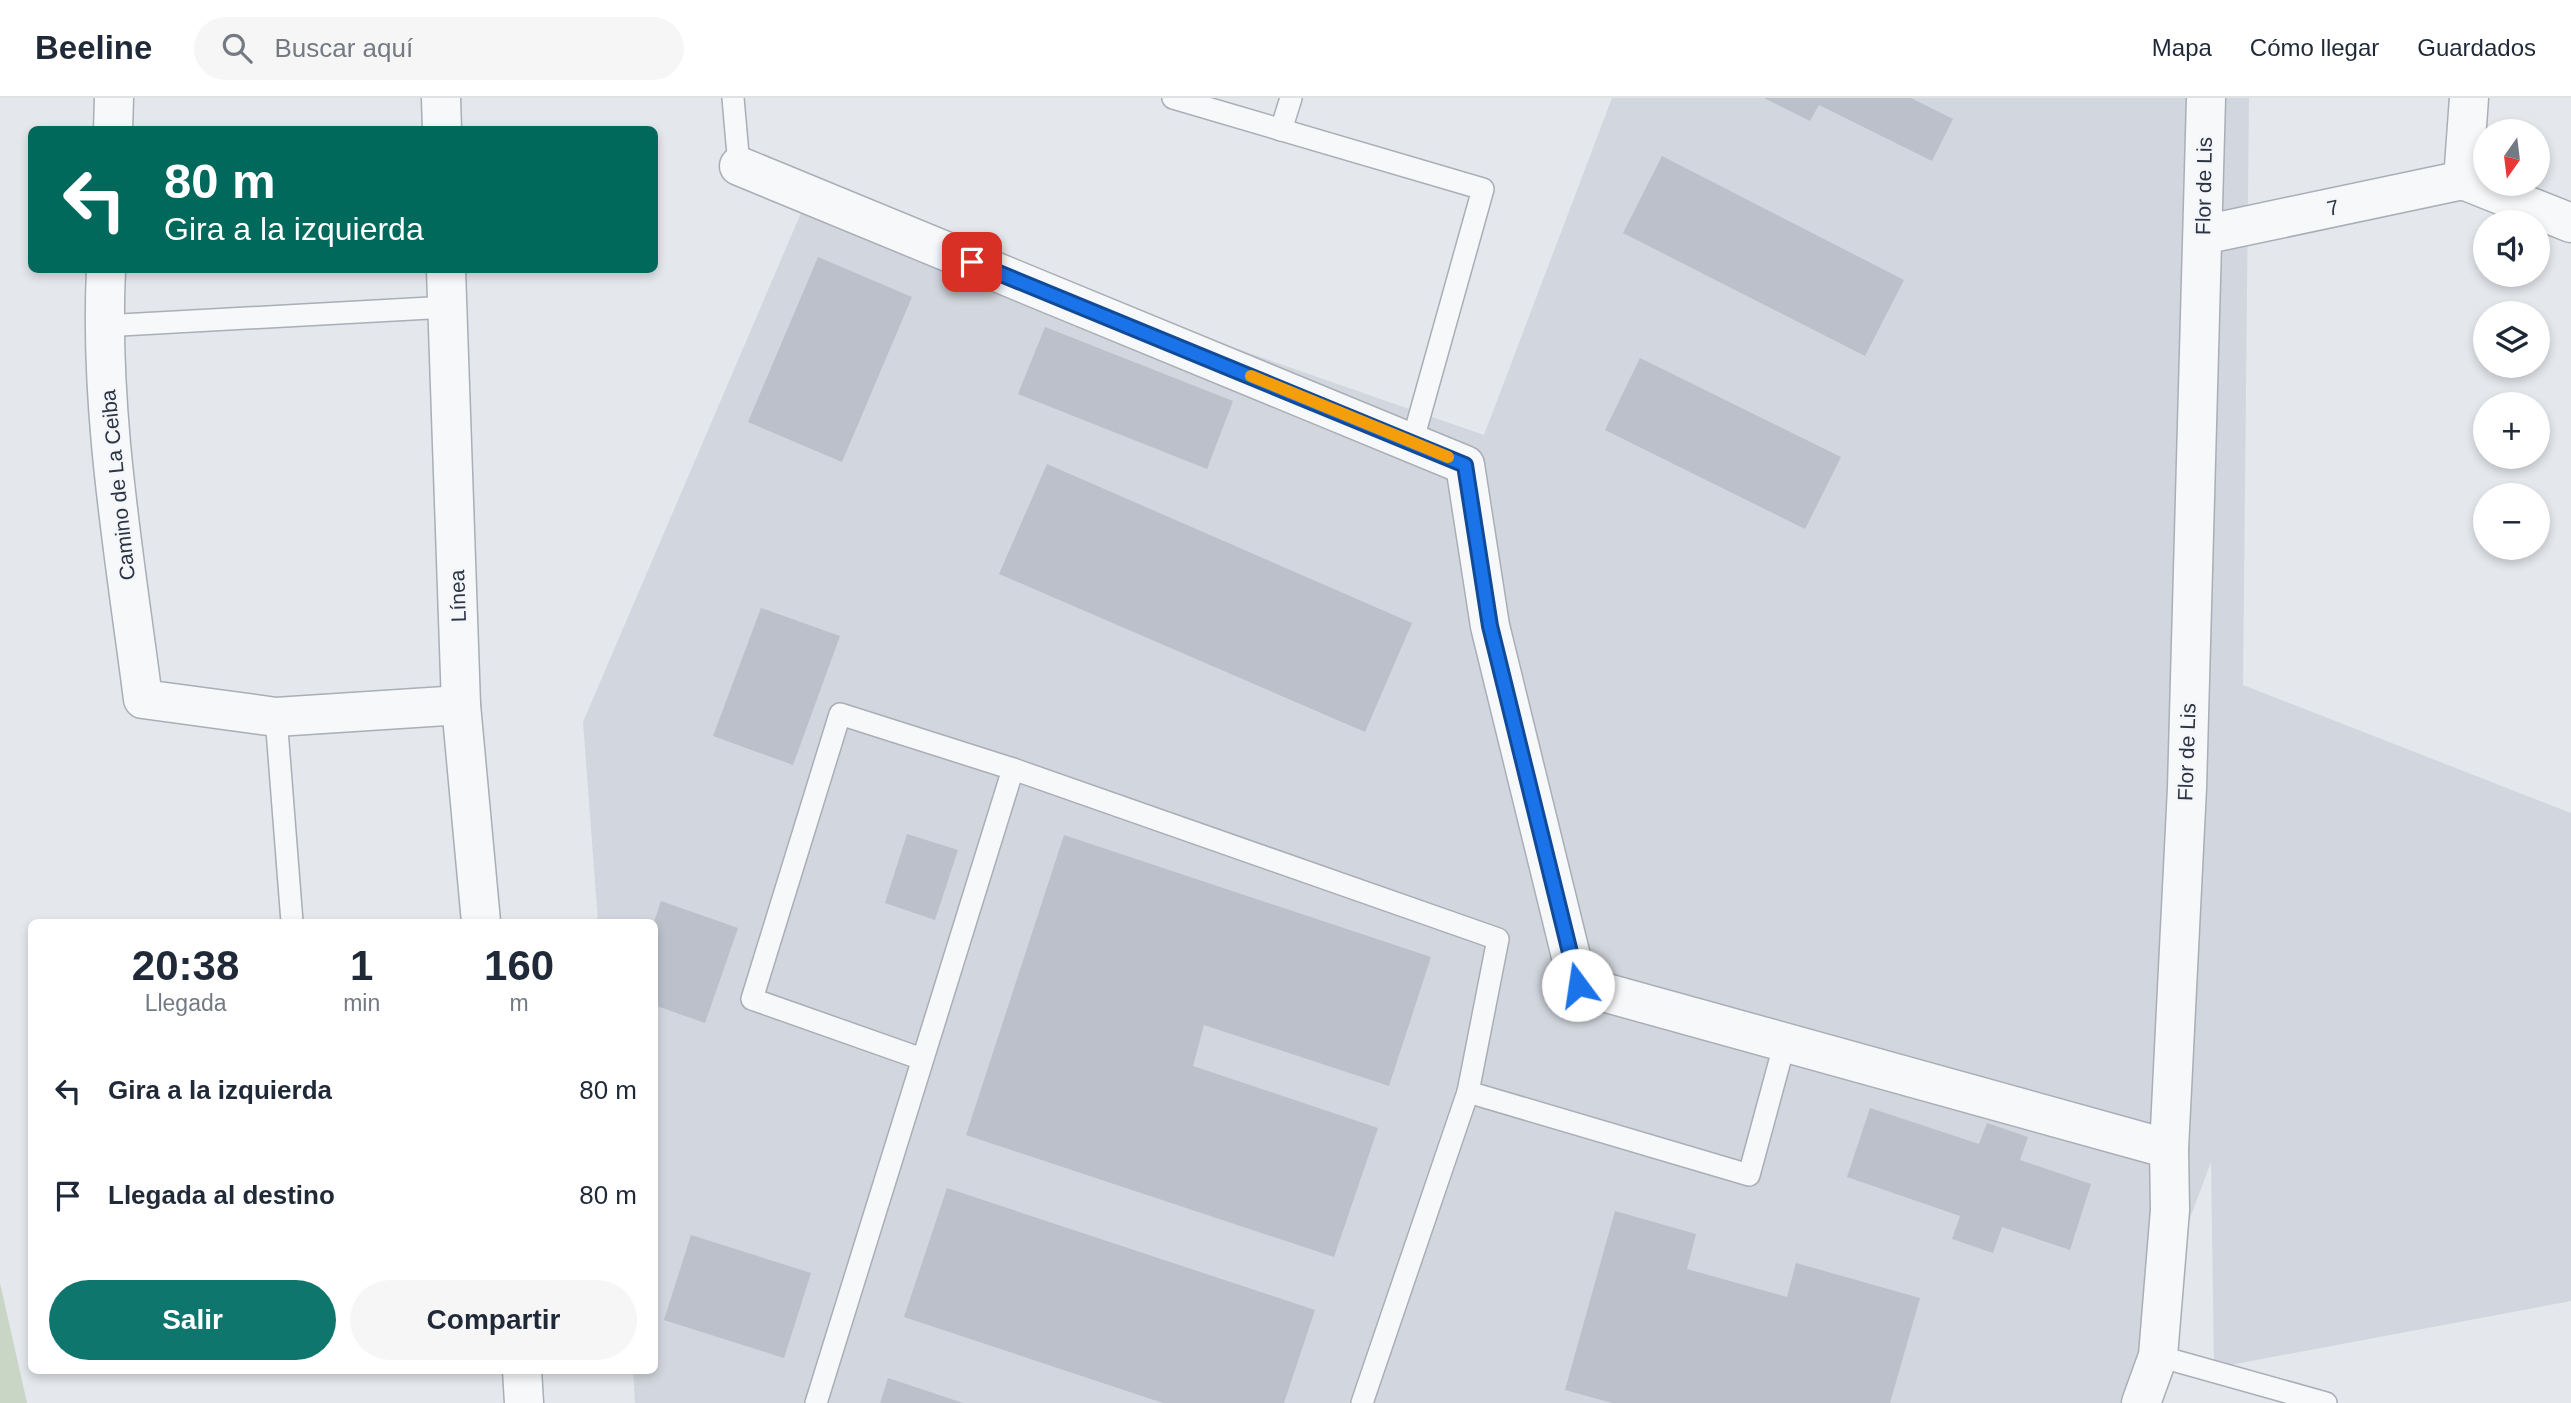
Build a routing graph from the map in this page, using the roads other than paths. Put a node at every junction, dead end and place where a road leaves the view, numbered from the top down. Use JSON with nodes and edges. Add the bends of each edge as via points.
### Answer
{"nodes":[{"id":1,"x":114,"y":98,"type":"edge"},
{"id":2,"x":441,"y":98,"type":"edge"},
{"id":3,"x":733,"y":98,"type":"edge"},
{"id":4,"x":1173,"y":98,"type":"edge"},
{"id":5,"x":1290,"y":98,"type":"edge"},
{"id":6,"x":2206,"y":98,"type":"edge"},
{"id":7,"x":2469,"y":98,"type":"edge"},
{"id":8,"x":113,"y":126,"type":"edge"},
{"id":9,"x":442,"y":126,"type":"edge"},
{"id":10,"x":1281,"y":130,"type":"junction"},
{"id":11,"x":739,"y":166,"type":"joint"},
{"id":12,"x":2462,"y":180,"type":"junction"},
{"id":13,"x":2571,"y":223,"type":"edge"},
{"id":14,"x":2203,"y":235,"type":"junction"},
{"id":15,"x":106,"y":273,"type":"edge"},
{"id":16,"x":446,"y":273,"type":"edge"},
{"id":17,"x":448,"y":307,"type":"junction"},
{"id":18,"x":103,"y":326,"type":"junction"},
{"id":19,"x":1412,"y":443,"type":"junction"},
{"id":20,"x":461,"y":705,"type":"junction"},
{"id":21,"x":276,"y":717,"type":"junction"},
{"id":22,"x":1013,"y":769,"type":"junction"},
{"id":23,"x":292,"y":919,"type":"edge"},
{"id":24,"x":481,"y":919,"type":"edge"},
{"id":25,"x":1785,"y":1042,"type":"junction"},
{"id":26,"x":922,"y":1059,"type":"junction"},
{"id":27,"x":1468,"y":1092,"type":"junction"},
{"id":28,"x":2169,"y":1149,"type":"junction"},
{"id":29,"x":2158,"y":1356,"type":"junction"},
{"id":30,"x":522,"y":1374,"type":"edge"},
{"id":31,"x":524,"y":1403,"type":"edge"},
{"id":32,"x":816,"y":1403,"type":"edge"},
{"id":33,"x":1362,"y":1403,"type":"edge"},
{"id":34,"x":2141,"y":1403,"type":"edge"},
{"id":35,"x":2326,"y":1403,"type":"edge"}],
"edges":[{"from":1,"to":8,"type":"street"},
{"from":2,"to":9,"type":"street"},
{"from":3,"to":11,"type":"lane"},
{"from":4,"to":10,"type":"lane"},
{"from":5,"to":10,"type":"lane"},
{"from":6,"to":14,"type":"street","name":"Flor de Lis"},
{"from":7,"to":12,"type":"street"},
{"from":10,"to":19,"type":"lane","via":[[1483,189]]},
{"from":11,"to":19,"type":"street"},
{"from":12,"to":13,"type":"street"},
{"from":12,"to":14,"type":"street","name":"7"},
{"from":14,"to":28,"type":"street","name":"Flor de Lis","via":[[2187,788]]},
{"from":15,"to":18,"type":"street","name":"Camino de La Ceiba"},
{"from":16,"to":17,"type":"street","name":"Línea"},
{"from":17,"to":18,"type":"lane"},
{"from":17,"to":20,"type":"street","name":"Línea"},
{"from":18,"to":21,"type":"street","name":"Camino de La Ceiba","via":[[114,470],[143,699]]},
{"from":19,"to":25,"type":"street","via":[[1465,465],[1490,626],[1578,985]]},
{"from":20,"to":21,"type":"street"},
{"from":20,"to":24,"type":"street","name":"Línea"},
{"from":21,"to":23,"type":"lane"},
{"from":22,"to":26,"type":"lane"},
{"from":22,"to":26,"type":"lane","via":[[840,714],[752,999]]},
{"from":22,"to":27,"type":"lane","via":[[1498,939]]},
{"from":25,"to":27,"type":"lane","via":[[1749,1175]]},
{"from":25,"to":28,"type":"street"},
{"from":26,"to":32,"type":"lane"},
{"from":27,"to":33,"type":"lane"},
{"from":28,"to":29,"type":"street","name":"Flor de Lis","via":[[2170,1210]]},
{"from":29,"to":34,"type":"street","name":"Flor de Lis"},
{"from":29,"to":35,"type":"lane"},
{"from":30,"to":31,"type":"street"}]}
